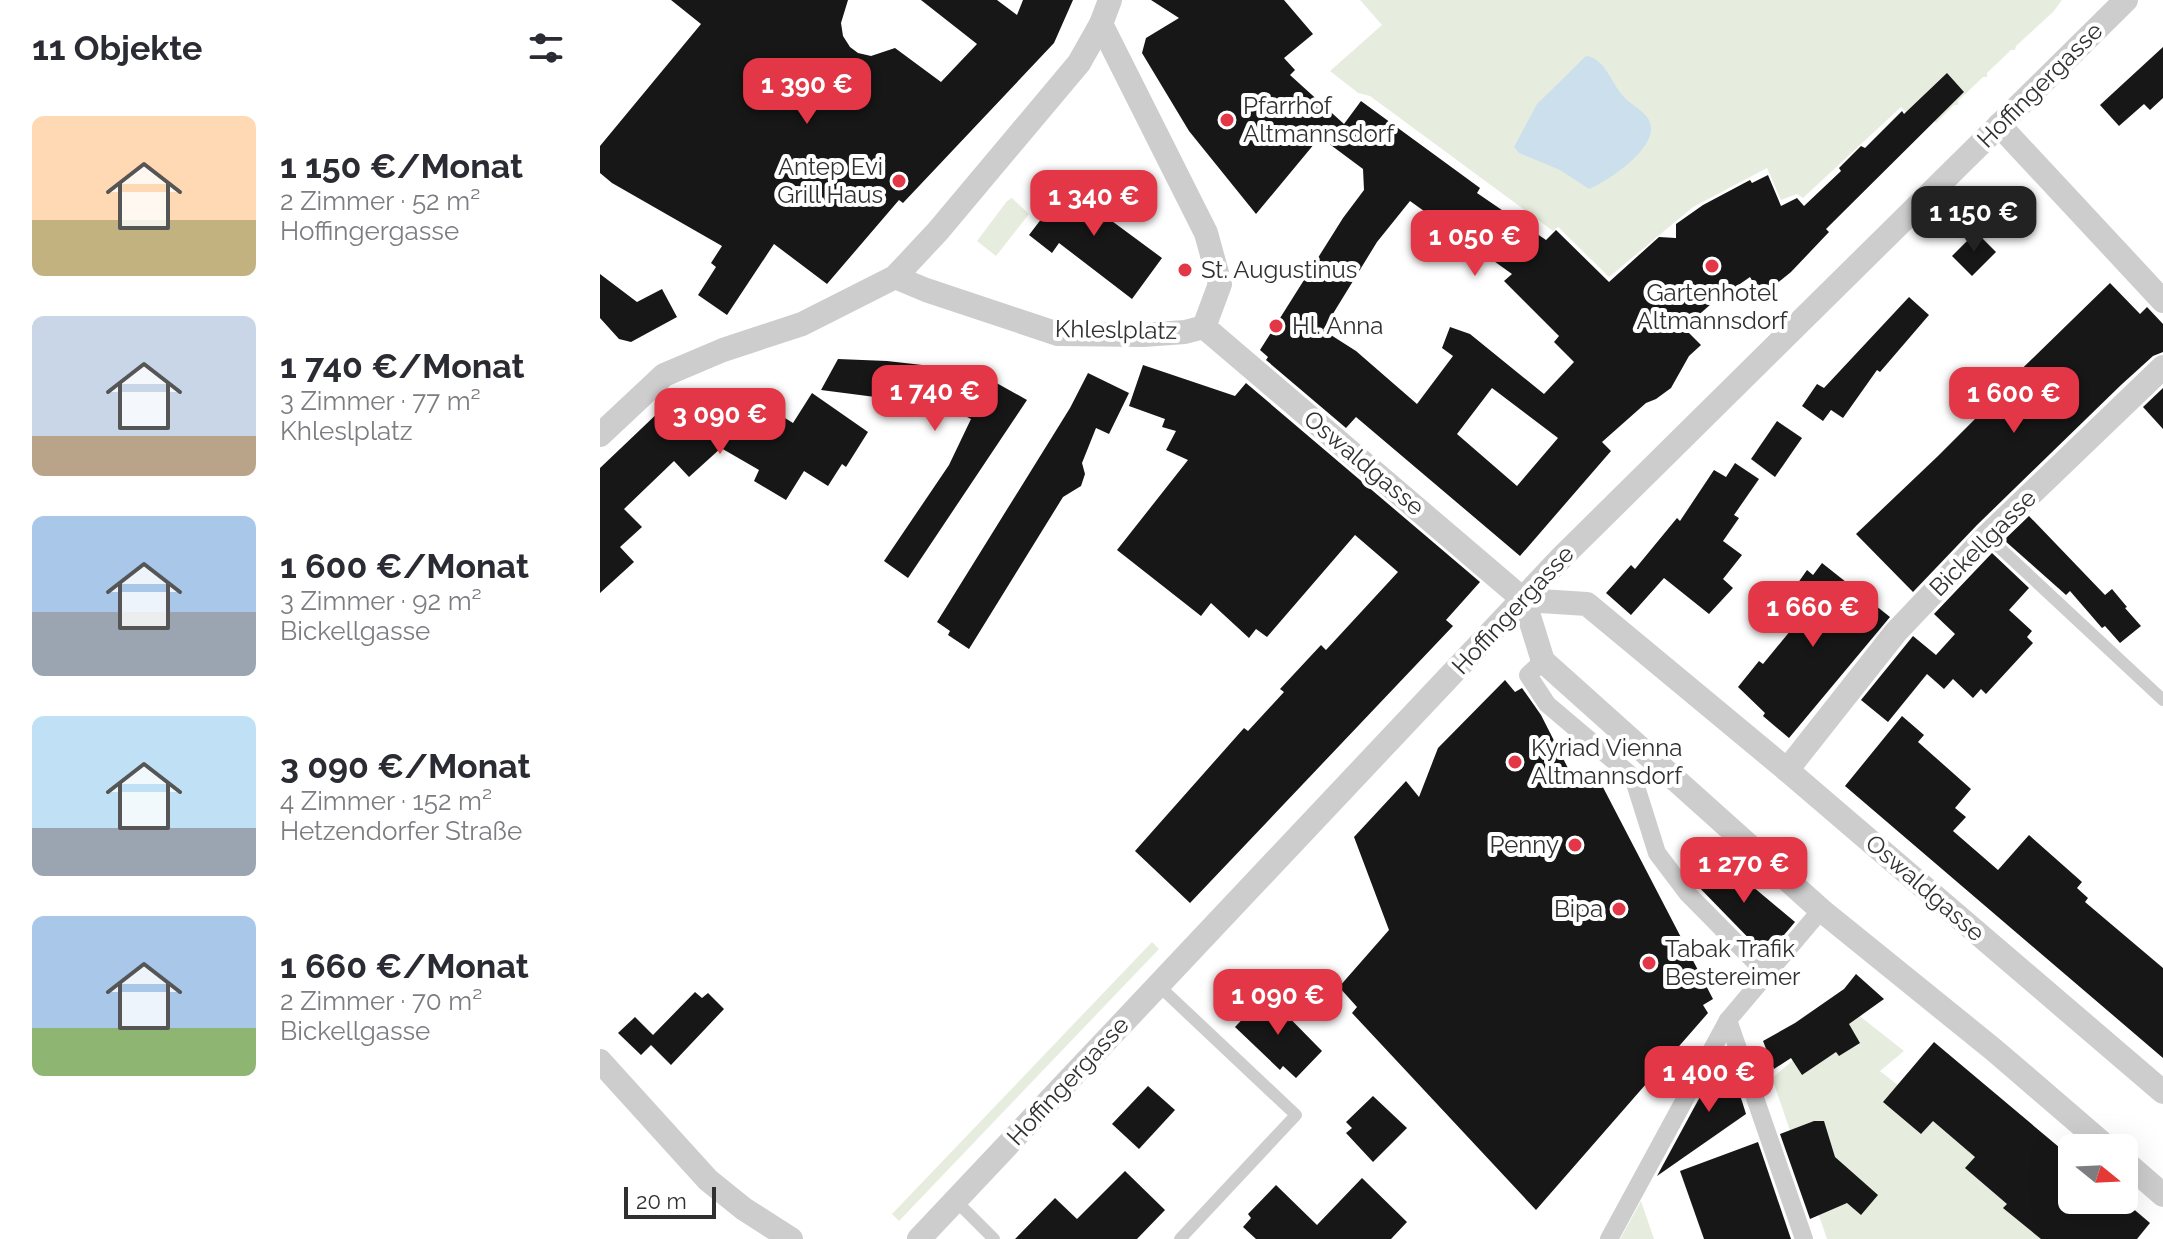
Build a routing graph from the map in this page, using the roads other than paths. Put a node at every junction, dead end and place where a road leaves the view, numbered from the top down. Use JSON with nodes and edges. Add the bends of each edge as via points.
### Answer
{"nodes":[{"id":1,"x":1110,"y":0,"type":"edge"},
{"id":2,"x":2126,"y":0,"type":"edge"},
{"id":3,"x":1101,"y":24,"type":"junction"},
{"id":4,"x":1999,"y":125,"type":"junction"},
{"id":5,"x":895,"y":277,"type":"junction"},
{"id":6,"x":2163,"y":301,"type":"edge"},
{"id":7,"x":1204,"y":327,"type":"junction"},
{"id":8,"x":2163,"y":367,"type":"edge"},
{"id":9,"x":600,"y":435,"type":"edge"},
{"id":10,"x":1987,"y":536,"type":"junction"},
{"id":11,"x":1524,"y":600,"type":"junction"},
{"id":12,"x":1543,"y":661,"type":"junction"},
{"id":13,"x":2163,"y":700,"type":"edge"},
{"id":14,"x":1787,"y":770,"type":"junction"},
{"id":15,"x":1821,"y":910,"type":"junction"},
{"id":16,"x":1766,"y":973,"type":"junction"},
{"id":17,"x":1159,"y":986,"type":"junction"},
{"id":18,"x":1728,"y":1020,"type":"junction"},
{"id":19,"x":600,"y":1061,"type":"edge"},
{"id":20,"x":2163,"y":1092,"type":"edge"},
{"id":21,"x":2092,"y":1134,"type":"edge"},
{"id":22,"x":2138,"y":1173,"type":"edge"},
{"id":23,"x":2163,"y":1195,"type":"edge"},
{"id":24,"x":955,"y":1200,"type":"junction"},
{"id":25,"x":791,"y":1239,"type":"edge"},
{"id":26,"x":919,"y":1239,"type":"edge"},
{"id":27,"x":994,"y":1239,"type":"edge"},
{"id":28,"x":1180,"y":1239,"type":"edge"},
{"id":29,"x":1609,"y":1239,"type":"edge"},
{"id":30,"x":1804,"y":1239,"type":"edge"}],
"edges":[{"from":1,"to":3,"type":"street"},
{"from":2,"to":4,"type":"street","name":"Hoffingergasse"},
{"from":3,"to":5,"type":"street","via":[[1079,63]]},
{"from":3,"to":7,"type":"street","name":"Khleslplatz","via":[[1206,233],[1220,284]]},
{"from":4,"to":6,"type":"street"},
{"from":4,"to":11,"type":"street","name":"Hoffingergasse"},
{"from":5,"to":7,"type":"street","name":"Khleslplatz","via":[[1058,334],[1143,335]]},
{"from":5,"to":9,"type":"street","via":[[802,324],[664,375]]},
{"from":7,"to":11,"type":"street","name":"Oswaldgasse"},
{"from":8,"to":10,"type":"street","name":"Bickellgasse"},
{"from":10,"to":13,"type":"lane"},
{"from":10,"to":14,"type":"street","name":"Bickellgasse","via":[[1896,632]]},
{"from":11,"to":12,"type":"street"},
{"from":11,"to":14,"type":"street","name":"Oswaldgasse","via":[[1587,604]]},
{"from":11,"to":17,"type":"street","name":"Hoffingergasse"},
{"from":12,"to":15,"type":"street"},
{"from":12,"to":16,"type":"street","via":[[1528,675],[1547,704],[1633,777],[1657,853],[1688,894]]},
{"from":14,"to":20,"type":"street","name":"Oswaldgasse"},
{"from":15,"to":16,"type":"street"},
{"from":15,"to":21,"type":"street"},
{"from":16,"to":18,"type":"street"},
{"from":17,"to":24,"type":"street","name":"Hoffingergasse"},
{"from":17,"to":28,"type":"lane","via":[[1296,1115]]},
{"from":18,"to":29,"type":"street"},
{"from":18,"to":30,"type":"street"},
{"from":19,"to":25,"type":"street","via":[[708,1180]]},
{"from":22,"to":23,"type":"street"},
{"from":24,"to":26,"type":"street","name":"Hoffingergasse"},
{"from":24,"to":27,"type":"lane"}]}
